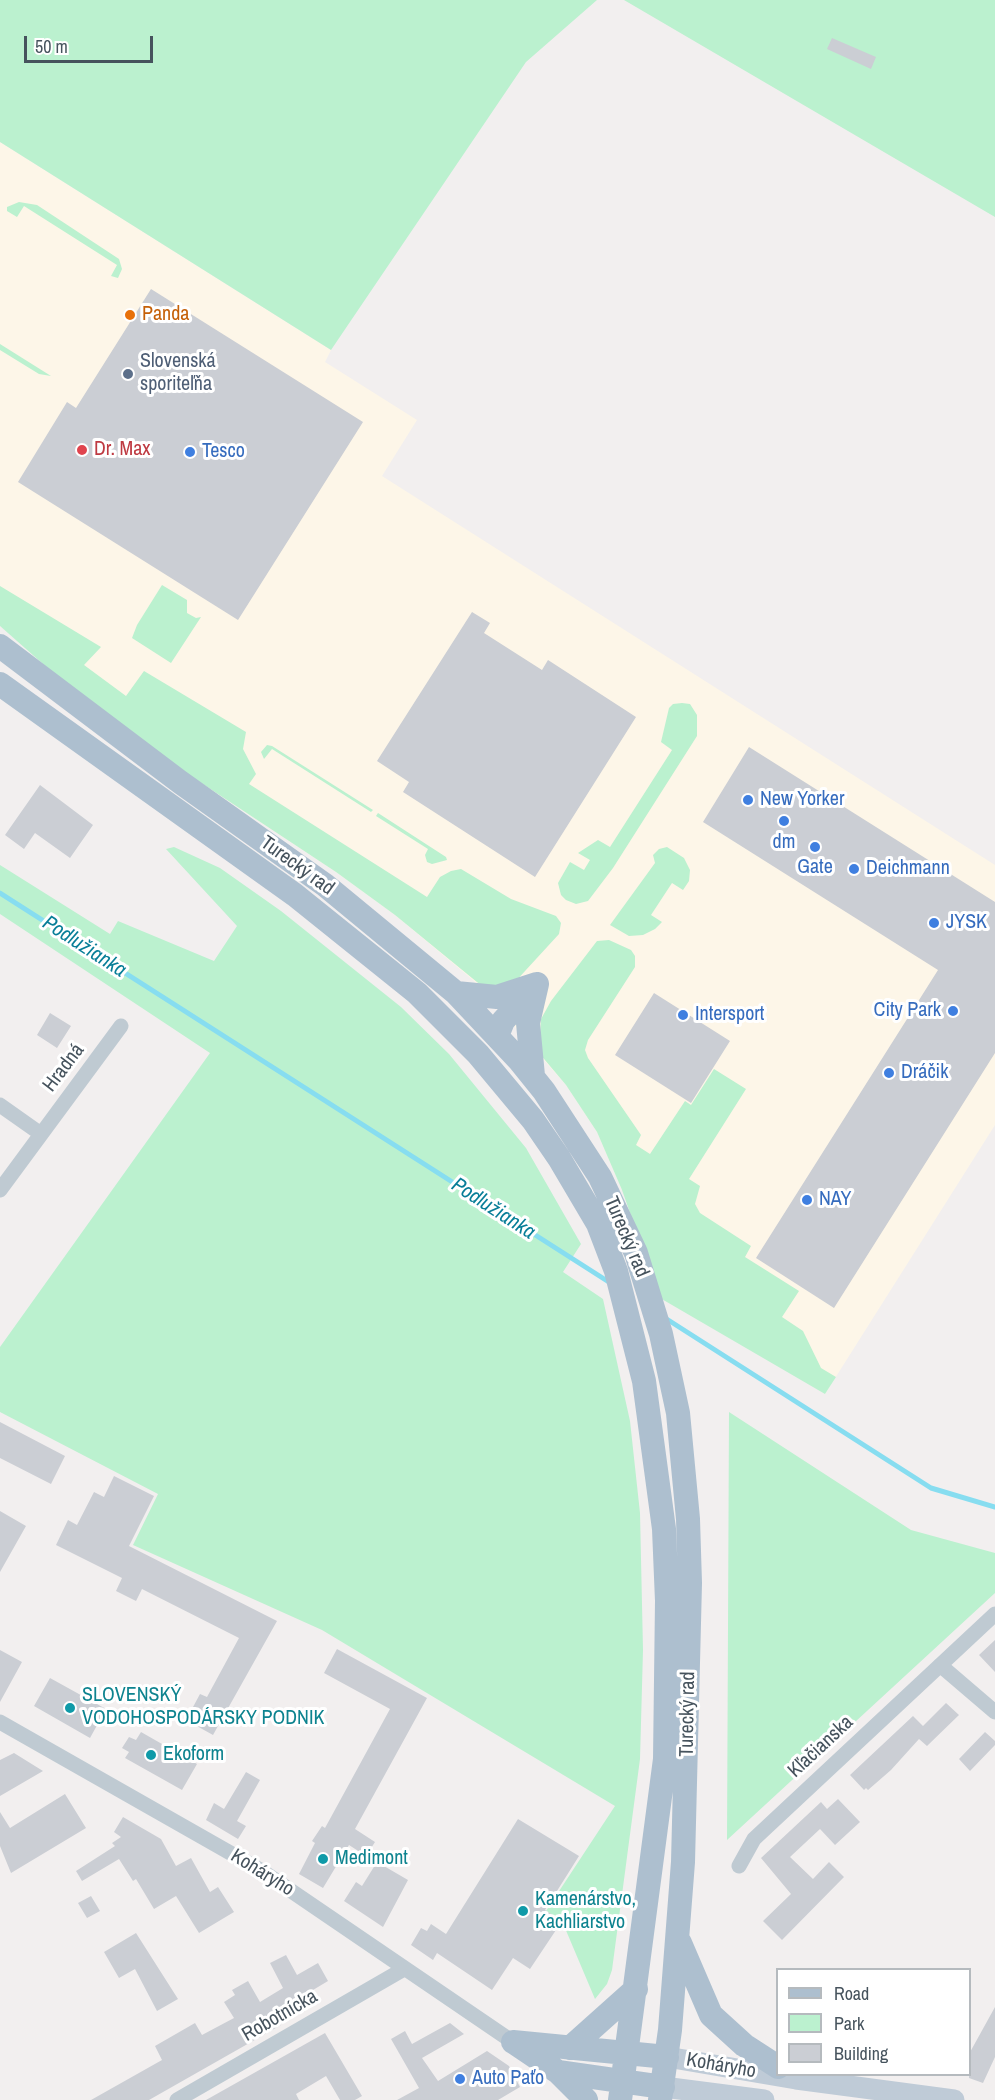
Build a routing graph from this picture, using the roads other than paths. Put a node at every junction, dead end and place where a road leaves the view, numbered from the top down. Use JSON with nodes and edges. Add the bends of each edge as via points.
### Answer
{"nodes":[{"id":1,"x":0,"y":646,"type":"edge"},
{"id":2,"x":0,"y":684,"type":"edge"},
{"id":3,"x":537,"y":984,"type":"junction"},
{"id":4,"x":456,"y":993,"type":"junction"},
{"id":5,"x":528,"y":1023,"type":"junction"},
{"id":6,"x":121,"y":1026,"type":"dead end"},
{"id":7,"x":497,"y":1036,"type":"junction"},
{"id":8,"x":478,"y":1054,"type":"junction"},
{"id":9,"x":533,"y":1076,"type":"junction"},
{"id":10,"x":0,"y":1105,"type":"edge"},
{"id":11,"x":41,"y":1134,"type":"junction"},
{"id":12,"x":0,"y":1190,"type":"edge"},
{"id":13,"x":995,"y":1614,"type":"edge"},
{"id":14,"x":940,"y":1665,"type":"junction"},
{"id":15,"x":995,"y":1712,"type":"edge"},
{"id":16,"x":0,"y":1722,"type":"edge"},
{"id":17,"x":739,"y":1866,"type":"dead end"},
{"id":18,"x":679,"y":1941,"type":"junction"},
{"id":19,"x":404,"y":1969,"type":"junction"},
{"id":20,"x":636,"y":1989,"type":"junction"},
{"id":21,"x":513,"y":2042,"type":"junction"},
{"id":22,"x":570,"y":2048,"type":"junction"},
{"id":23,"x":627,"y":2054,"type":"junction"},
{"id":24,"x":667,"y":2057,"type":"junction"},
{"id":25,"x":776,"y":2065,"type":"edge"},
{"id":26,"x":776,"y":2071,"type":"edge"},
{"id":27,"x":558,"y":2072,"type":"junction"},
{"id":28,"x":806,"y":2076,"type":"edge"},
{"id":29,"x":621,"y":2091,"type":"edge"},
{"id":30,"x":662,"y":2093,"type":"edge"},
{"id":31,"x":177,"y":2100,"type":"edge"},
{"id":32,"x":586,"y":2100,"type":"edge"},
{"id":33,"x":764,"y":2100,"type":"edge"},
{"id":34,"x":954,"y":2100,"type":"edge"}],
"edges":[{"from":1,"to":4,"type":"main road","name":"Turecký rad","via":[[325,885]]},
{"from":2,"to":8,"type":"main road","name":"Turecký rad","via":[[295,895],[417,993]]},
{"from":3,"to":4,"type":"main road","via":[[497,997]]},
{"from":3,"to":5,"type":"main road"},
{"from":3,"to":7,"type":"main road","via":[[503,1021]]},
{"from":4,"to":7,"type":"main road","name":"Turecký rad"},
{"from":5,"to":7,"type":"main road"},
{"from":5,"to":9,"type":"main road"},
{"from":6,"to":11,"type":"street","name":"Hradná"},
{"from":7,"to":8,"type":"main road"},
{"from":7,"to":9,"type":"main road","name":"Turecký rad"},
{"from":8,"to":20,"type":"main road","name":"Turecký rad","via":[[559,1158],[598,1224],[616,1271],[644,1381],[664,1529],[667,1612],[665,1759]]},
{"from":9,"to":18,"type":"main road","name":"Turecký rad","via":[[600,1177],[636,1252],[661,1334],[678,1413],[690,1583],[689,1716]]},
{"from":10,"to":11,"type":"street"},
{"from":11,"to":12,"type":"street","name":"Hradná"},
{"from":13,"to":14,"type":"street","name":"Kľačianska"},
{"from":14,"to":15,"type":"street"},
{"from":14,"to":17,"type":"street","name":"Kľačianska","via":[[754,1839]]},
{"from":16,"to":19,"type":"street","name":"Koháryho","via":[[262,1871]]},
{"from":18,"to":24,"type":"main road","name":"Turecký rad"},
{"from":18,"to":25,"type":"main road","via":[[711,2015],[744,2045]]},
{"from":19,"to":21,"type":"street","name":"Koháryho"},
{"from":19,"to":31,"type":"street","name":"Robotnícka"},
{"from":20,"to":22,"type":"main road"},
{"from":20,"to":23,"type":"main road","name":"Turecký rad"},
{"from":21,"to":22,"type":"main road"},
{"from":21,"to":27,"type":"main road"},
{"from":22,"to":23,"type":"main road"},
{"from":23,"to":24,"type":"main road"},
{"from":23,"to":29,"type":"main road","name":"Turecký rad"},
{"from":24,"to":26,"type":"main road","name":"Koháryho"},
{"from":24,"to":30,"type":"main road","name":"Turecký rad"},
{"from":27,"to":29,"type":"main road"},
{"from":27,"to":32,"type":"main road"},
{"from":28,"to":34,"type":"main road","name":"Koháryho"},
{"from":29,"to":30,"type":"main road"},
{"from":30,"to":33,"type":"main road","name":"Koháryho"}]}
